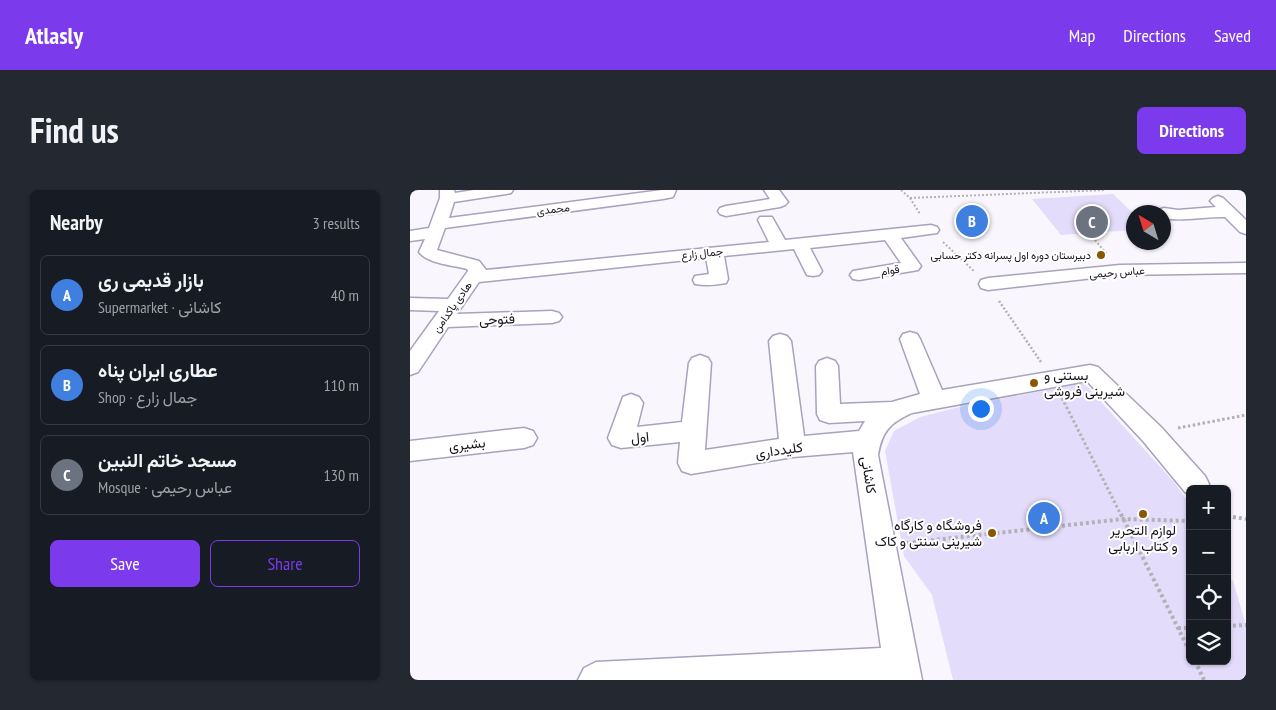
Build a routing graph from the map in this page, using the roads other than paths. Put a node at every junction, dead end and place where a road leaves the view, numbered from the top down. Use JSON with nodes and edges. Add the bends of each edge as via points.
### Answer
{"nodes":[{"id":1,"x":506,"y":190,"type":"edge"},
{"id":2,"x":771,"y":190,"type":"edge"},
{"id":3,"x":669,"y":192,"type":"edge"},
{"id":4,"x":447,"y":194,"type":"edge"},
{"id":5,"x":1213,"y":196,"type":"dead end"},
{"id":6,"x":726,"y":211,"type":"dead end"},
{"id":7,"x":1230,"y":213,"type":"junction"},
{"id":8,"x":1171,"y":214,"type":"edge"},
{"id":9,"x":766,"y":220,"type":"dead end"},
{"id":10,"x":437,"y":228,"type":"junction"},
{"id":11,"x":1246,"y":229,"type":"edge"},
{"id":12,"x":931,"y":230,"type":"dead end"},
{"id":13,"x":890,"y":234,"type":"junction"},
{"id":14,"x":410,"y":236,"type":"edge"},
{"id":15,"x":800,"y":243,"type":"junction"},
{"id":16,"x":779,"y":245,"type":"junction"},
{"id":17,"x":714,"y":252,"type":"junction"},
{"id":18,"x":1246,"y":268,"type":"edge"},
{"id":19,"x":813,"y":271,"type":"dead end"},
{"id":20,"x":859,"y":275,"type":"dead end"},
{"id":21,"x":473,"y":277,"type":"junction"},
{"id":22,"x":702,"y":280,"type":"dead end"},
{"id":23,"x":988,"y":284,"type":"dead end"},
{"id":24,"x":410,"y":304,"type":"edge"},
{"id":25,"x":448,"y":313,"type":"junction"},
{"id":26,"x":552,"y":316,"type":"dead end"},
{"id":27,"x":910,"y":339,"type":"dead end"},
{"id":28,"x":780,"y":341,"type":"dead end"},
{"id":29,"x":700,"y":364,"type":"dead end"},
{"id":30,"x":827,"y":366,"type":"dead end"},
{"id":31,"x":410,"y":367,"type":"edge"},
{"id":32,"x":934,"y":400,"type":"junction"},
{"id":33,"x":631,"y":403,"type":"dead end"},
{"id":34,"x":893,"y":411,"type":"junction"},
{"id":35,"x":694,"y":431,"type":"junction"},
{"id":36,"x":524,"y":438,"type":"dead end"},
{"id":37,"x":866,"y":441,"type":"junction"},
{"id":38,"x":793,"y":448,"type":"junction"},
{"id":39,"x":410,"y":450,"type":"edge"},
{"id":40,"x":1195,"y":484,"type":"dead end"},
{"id":41,"x":903,"y":672,"type":"edge"},
{"id":42,"x":596,"y":680,"type":"edge"}],
"edges":[{"from":1,"to":4,"type":"street"},
{"from":2,"to":6,"type":"street","via":[[780,202]]},
{"from":3,"to":10,"type":"street","name":"محمدی"},
{"from":4,"to":10,"type":"street","name":"هادی پاکدامن"},
{"from":5,"to":7,"type":"street"},
{"from":7,"to":8,"type":"street"},
{"from":7,"to":11,"type":"street"},
{"from":9,"to":16,"type":"street"},
{"from":10,"to":14,"type":"street","name":"محمدی"},
{"from":10,"to":21,"type":"street","name":"هادی پاکدامن","via":[[428,252],[473,265],[477,271]]},
{"from":12,"to":13,"type":"street","name":"جمال زارع"},
{"from":13,"to":15,"type":"street","name":"جمال زارع"},
{"from":13,"to":20,"type":"street","name":"قوام","via":[[912,266]]},
{"from":15,"to":16,"type":"street","name":"جمال زارع"},
{"from":15,"to":19,"type":"street"},
{"from":16,"to":17,"type":"street","name":"جمال زارع"},
{"from":17,"to":21,"type":"street","name":"جمال زارع","via":[[529,266]]},
{"from":17,"to":22,"type":"street","via":[[719,279]]},
{"from":18,"to":23,"type":"street","name":"عباس رحیمی","via":[[1120,270]]},
{"from":21,"to":25,"type":"street","name":"هادی پاکدامن"},
{"from":24,"to":25,"type":"street","name":"فتوحی"},
{"from":25,"to":26,"type":"street","name":"فتوحی"},
{"from":25,"to":31,"type":"street","name":"هادی پاکدامن"},
{"from":27,"to":32,"type":"street"},
{"from":28,"to":38,"type":"street"},
{"from":29,"to":35,"type":"street"},
{"from":30,"to":34,"type":"street","via":[[830,414]]},
{"from":32,"to":34,"type":"street","name":"کاشانی","via":[[904,405]]},
{"from":32,"to":40,"type":"street","name":"کاشانی","via":[[1090,373],[1152,434]]},
{"from":33,"to":35,"type":"street","name":"اول","via":[[621,438]]},
{"from":34,"to":37,"type":"street","name":"کاشانی","via":[[879,421]]},
{"from":35,"to":38,"type":"street","name":"کلیدداری","via":[[691,463]]},
{"from":36,"to":39,"type":"street","name":"بشیری"},
{"from":37,"to":38,"type":"street","name":"کلیدداری"},
{"from":37,"to":41,"type":"street","name":"کاشانی","via":[[865,455]]},
{"from":41,"to":42,"type":"street"}]}
